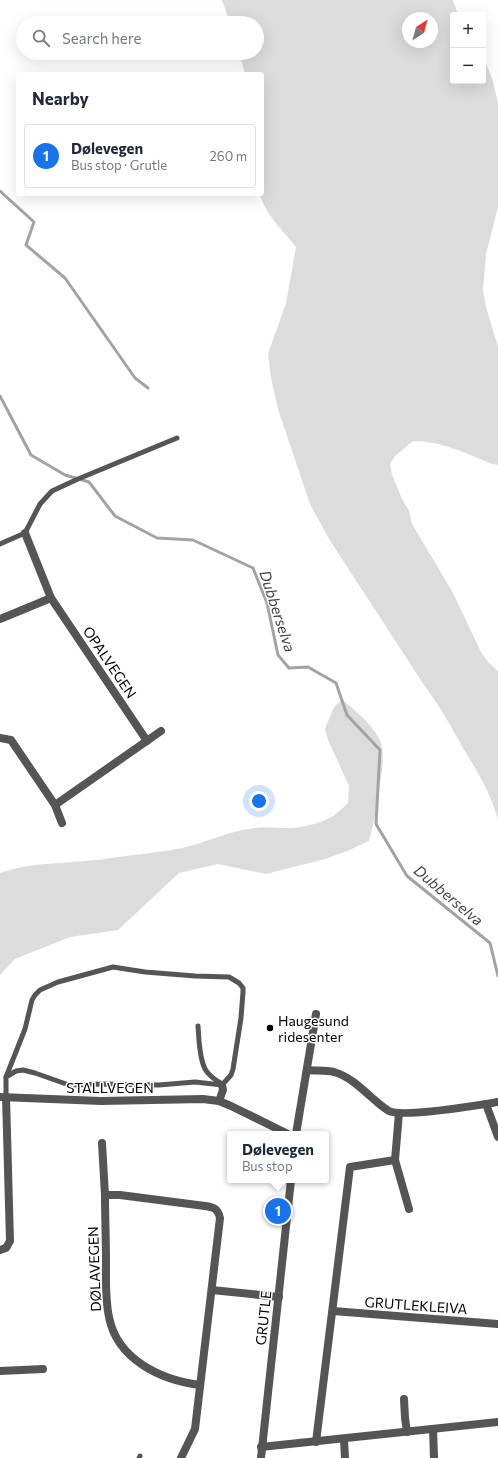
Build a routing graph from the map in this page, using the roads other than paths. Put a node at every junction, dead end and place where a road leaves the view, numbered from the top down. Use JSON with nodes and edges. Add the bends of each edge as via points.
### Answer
{"nodes":[{"id":1,"x":177,"y":438,"type":"dead end"},
{"id":2,"x":25,"y":533,"type":"junction"},
{"id":3,"x":0,"y":544,"type":"edge"},
{"id":4,"x":51,"y":598,"type":"junction"},
{"id":5,"x":0,"y":620,"type":"edge"},
{"id":6,"x":161,"y":731,"type":"dead end"},
{"id":7,"x":0,"y":738,"type":"edge"},
{"id":8,"x":147,"y":741,"type":"junction"},
{"id":9,"x":55,"y":805,"type":"junction"},
{"id":10,"x":62,"y":823,"type":"dead end"},
{"id":11,"x":316,"y":1014,"type":"dead end"},
{"id":12,"x":198,"y":1026,"type":"dead end"},
{"id":13,"x":307,"y":1070,"type":"junction"},
{"id":14,"x":6,"y":1077,"type":"junction"},
{"id":15,"x":222,"y":1085,"type":"junction"},
{"id":16,"x":3,"y":1097,"type":"edge"},
{"id":17,"x":219,"y":1101,"type":"junction"},
{"id":18,"x":498,"y":1102,"type":"edge"},
{"id":19,"x":486,"y":1104,"type":"junction"},
{"id":20,"x":399,"y":1113,"type":"junction"},
{"id":21,"x":282,"y":1131,"type":"edge"},
{"id":22,"x":297,"y":1131,"type":"edge"},
{"id":23,"x":498,"y":1137,"type":"edge"},
{"id":24,"x":102,"y":1143,"type":"dead end"},
{"id":25,"x":395,"y":1160,"type":"junction"},
{"id":26,"x":4,"y":1181,"type":"edge"},
{"id":27,"x":291,"y":1183,"type":"edge"},
{"id":28,"x":105,"y":1195,"type":"junction"},
{"id":29,"x":410,"y":1209,"type":"dead end"},
{"id":30,"x":0,"y":1250,"type":"edge"},
{"id":31,"x":212,"y":1290,"type":"junction"},
{"id":32,"x":279,"y":1296,"type":"junction"},
{"id":33,"x":332,"y":1311,"type":"junction"},
{"id":34,"x":498,"y":1324,"type":"edge"},
{"id":35,"x":43,"y":1369,"type":"dead end"},
{"id":36,"x":0,"y":1371,"type":"edge"},
{"id":37,"x":200,"y":1385,"type":"junction"},
{"id":38,"x":404,"y":1399,"type":"dead end"},
{"id":39,"x":498,"y":1422,"type":"edge"},
{"id":40,"x":433,"y":1429,"type":"junction"},
{"id":41,"x":407,"y":1432,"type":"junction"},
{"id":42,"x":344,"y":1440,"type":"junction"},
{"id":43,"x":316,"y":1442,"type":"junction"},
{"id":44,"x":261,"y":1447,"type":"junction"},
{"id":45,"x":181,"y":1458,"type":"edge"},
{"id":46,"x":261,"y":1458,"type":"edge"},
{"id":47,"x":345,"y":1458,"type":"edge"},
{"id":48,"x":434,"y":1458,"type":"edge"}],
"edges":[{"from":1,"to":2,"type":"lane","via":[[52,491],[40,504]]},
{"from":2,"to":3,"type":"lane"},
{"from":2,"to":4,"type":"street","name":"OPALVEGEN"},
{"from":4,"to":5,"type":"street"},
{"from":4,"to":8,"type":"street","name":"OPALVEGEN"},
{"from":6,"to":8,"type":"street"},
{"from":7,"to":9,"type":"street","via":[[11,740]]},
{"from":8,"to":9,"type":"street"},
{"from":9,"to":10,"type":"street"},
{"from":11,"to":13,"type":"street"},
{"from":12,"to":15,"type":"lane","via":[[206,1070]]},
{"from":13,"to":20,"type":"street","via":[[333,1072],[347,1078],[382,1107]]},
{"from":13,"to":22,"type":"street"},
{"from":14,"to":15,"type":"lane","via":[[23,1070],[69,1086],[195,1082]]},
{"from":14,"to":15,"type":"lane","via":[[35,995],[58,982],[113,967],[200,977],[229,977],[239,983],[243,992],[236,1048],[231,1075]]},
{"from":14,"to":16,"type":"lane"},
{"from":15,"to":17,"type":"street"},
{"from":16,"to":17,"type":"street","name":"STALLVEGEN","via":[[101,1101]]},
{"from":16,"to":26,"type":"street"},
{"from":17,"to":21,"type":"street","name":"STALLVEGEN"},
{"from":18,"to":19,"type":"street"},
{"from":19,"to":20,"type":"street"},
{"from":19,"to":23,"type":"street"},
{"from":20,"to":25,"type":"street"},
{"from":24,"to":28,"type":"street","name":"DØLAVEGEN"},
{"from":25,"to":29,"type":"street"},
{"from":25,"to":33,"type":"street","via":[[350,1167]]},
{"from":26,"to":30,"type":"street","via":[[10,1241],[6,1248]]},
{"from":27,"to":32,"type":"street","name":"GRUTLE"},
{"from":28,"to":31,"type":"street","via":[[213,1207],[218,1210],[220,1218]]},
{"from":28,"to":37,"type":"street","name":"DØLAVEGEN","via":[[106,1298],[113,1330],[120,1344],[141,1364],[184,1383]]},
{"from":31,"to":32,"type":"street"},
{"from":31,"to":37,"type":"street"},
{"from":32,"to":44,"type":"street","name":"GRUTLE"},
{"from":33,"to":34,"type":"street","name":"GRUTLEKLEIVA"},
{"from":33,"to":43,"type":"street"},
{"from":35,"to":36,"type":"street"},
{"from":37,"to":45,"type":"street","via":[[195,1429]]},
{"from":38,"to":41,"type":"street"},
{"from":39,"to":40,"type":"street"},
{"from":40,"to":41,"type":"street"},
{"from":40,"to":48,"type":"street"},
{"from":41,"to":42,"type":"street"},
{"from":42,"to":43,"type":"street"},
{"from":42,"to":47,"type":"street"},
{"from":43,"to":44,"type":"street"},
{"from":44,"to":46,"type":"street","name":"GRUTLE"}]}
